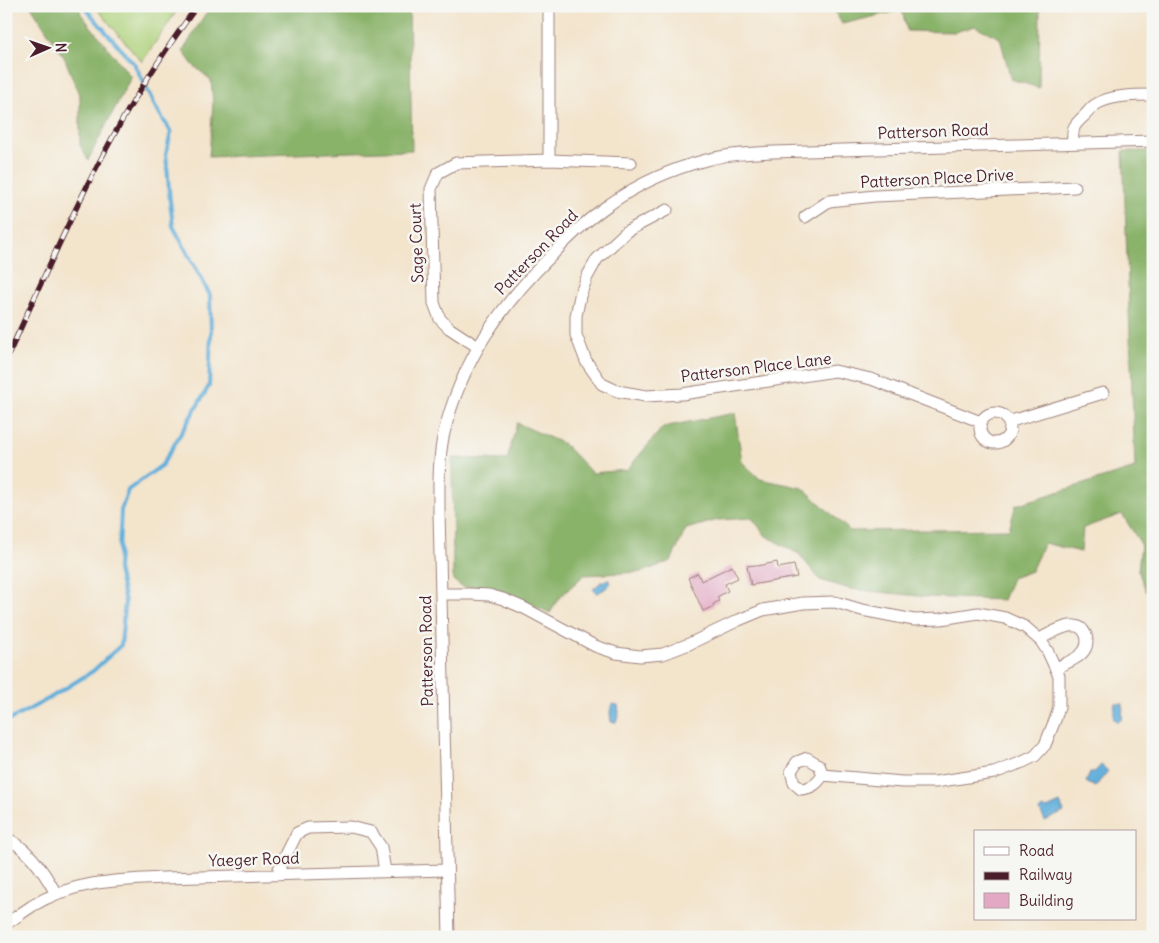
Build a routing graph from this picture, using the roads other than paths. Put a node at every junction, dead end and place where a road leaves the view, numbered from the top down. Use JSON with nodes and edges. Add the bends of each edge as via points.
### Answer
{"nodes":[{"id":1,"x":548,"y":6,"type":"edge"},
{"id":2,"x":1153,"y":95,"type":"edge"},
{"id":3,"x":1153,"y":141,"type":"edge"},
{"id":4,"x":1073,"y":143,"type":"junction"},
{"id":5,"x":549,"y":160,"type":"junction"},
{"id":6,"x":631,"y":162,"type":"dead end"},
{"id":7,"x":1075,"y":187,"type":"dead end"},
{"id":8,"x":667,"y":210,"type":"dead end"},
{"id":9,"x":805,"y":217,"type":"dead end"},
{"id":10,"x":478,"y":347,"type":"junction"},
{"id":11,"x":1103,"y":393,"type":"dead end"},
{"id":12,"x":981,"y":422,"type":"junction"},
{"id":13,"x":1008,"y":422,"type":"junction"},
{"id":14,"x":441,"y":594,"type":"junction"},
{"id":15,"x":1039,"y":639,"type":"junction"},
{"id":16,"x":1056,"y":668,"type":"junction"},
{"id":17,"x":823,"y":775,"type":"dead end"},
{"id":18,"x":6,"y":838,"type":"edge"},
{"id":19,"x":446,"y":870,"type":"junction"},
{"id":20,"x":385,"y":872,"type":"junction"},
{"id":21,"x":279,"y":875,"type":"junction"},
{"id":22,"x":56,"y":894,"type":"junction"},
{"id":23,"x":6,"y":924,"type":"edge"},
{"id":24,"x":448,"y":937,"type":"edge"}],
"edges":[{"from":1,"to":5,"type":"street"},
{"from":2,"to":4,"type":"street","via":[[1107,99],[1096,104],[1072,130]]},
{"from":3,"to":4,"type":"street","name":"Patterson Road"},
{"from":4,"to":10,"type":"street","name":"Patterson Road","via":[[773,152],[730,155],[677,169],[635,189],[585,224],[539,267]]},
{"from":5,"to":6,"type":"street","name":"Sage Court"},
{"from":5,"to":10,"type":"street","name":"Sage Court","via":[[456,163],[438,173],[431,189],[434,304],[440,319],[449,328]]},
{"from":7,"to":9,"type":"street","name":"Patterson Place Drive","via":[[829,201]]},
{"from":8,"to":12,"type":"street","name":"Patterson Place Lane","via":[[627,231],[597,259],[587,277],[576,316],[576,335],[586,362],[602,384],[617,391],[646,396],[682,394],[835,371],[871,379]]},
{"from":10,"to":14,"type":"street","name":"Patterson Road","via":[[454,399],[440,456]]},
{"from":11,"to":13,"type":"street"},
{"from":12,"to":13,"type":"street","via":[[987,415],[996,413]]},
{"from":12,"to":13,"type":"street","via":[[982,436],[994,443],[1007,436]]},
{"from":14,"to":15,"type":"street","via":[[489,595],[503,599],[595,646],[640,656],[663,654],[763,610],[803,603],[835,602],[914,620],[978,613],[1005,618]]},
{"from":14,"to":19,"type":"street","name":"Patterson Road"},
{"from":15,"to":16,"type":"street"},
{"from":15,"to":16,"type":"street","via":[[1067,626],[1076,626],[1084,631],[1086,650]]},
{"from":16,"to":17,"type":"street","via":[[1059,707],[1055,720],[1042,747],[1034,756],[1017,765],[994,773],[936,782]]},
{"from":18,"to":22,"type":"street","via":[[14,841],[36,863]]},
{"from":19,"to":20,"type":"street","name":"Yaeger Road"},
{"from":19,"to":24,"type":"street"},
{"from":20,"to":21,"type":"street","name":"Yaeger Road"},
{"from":20,"to":21,"type":"street","via":[[381,847],[371,832],[351,827],[308,828],[297,833]]},
{"from":21,"to":22,"type":"street","name":"Yaeger Road","via":[[96,882]]},
{"from":22,"to":23,"type":"street","name":"Yaeger Road"}]}
